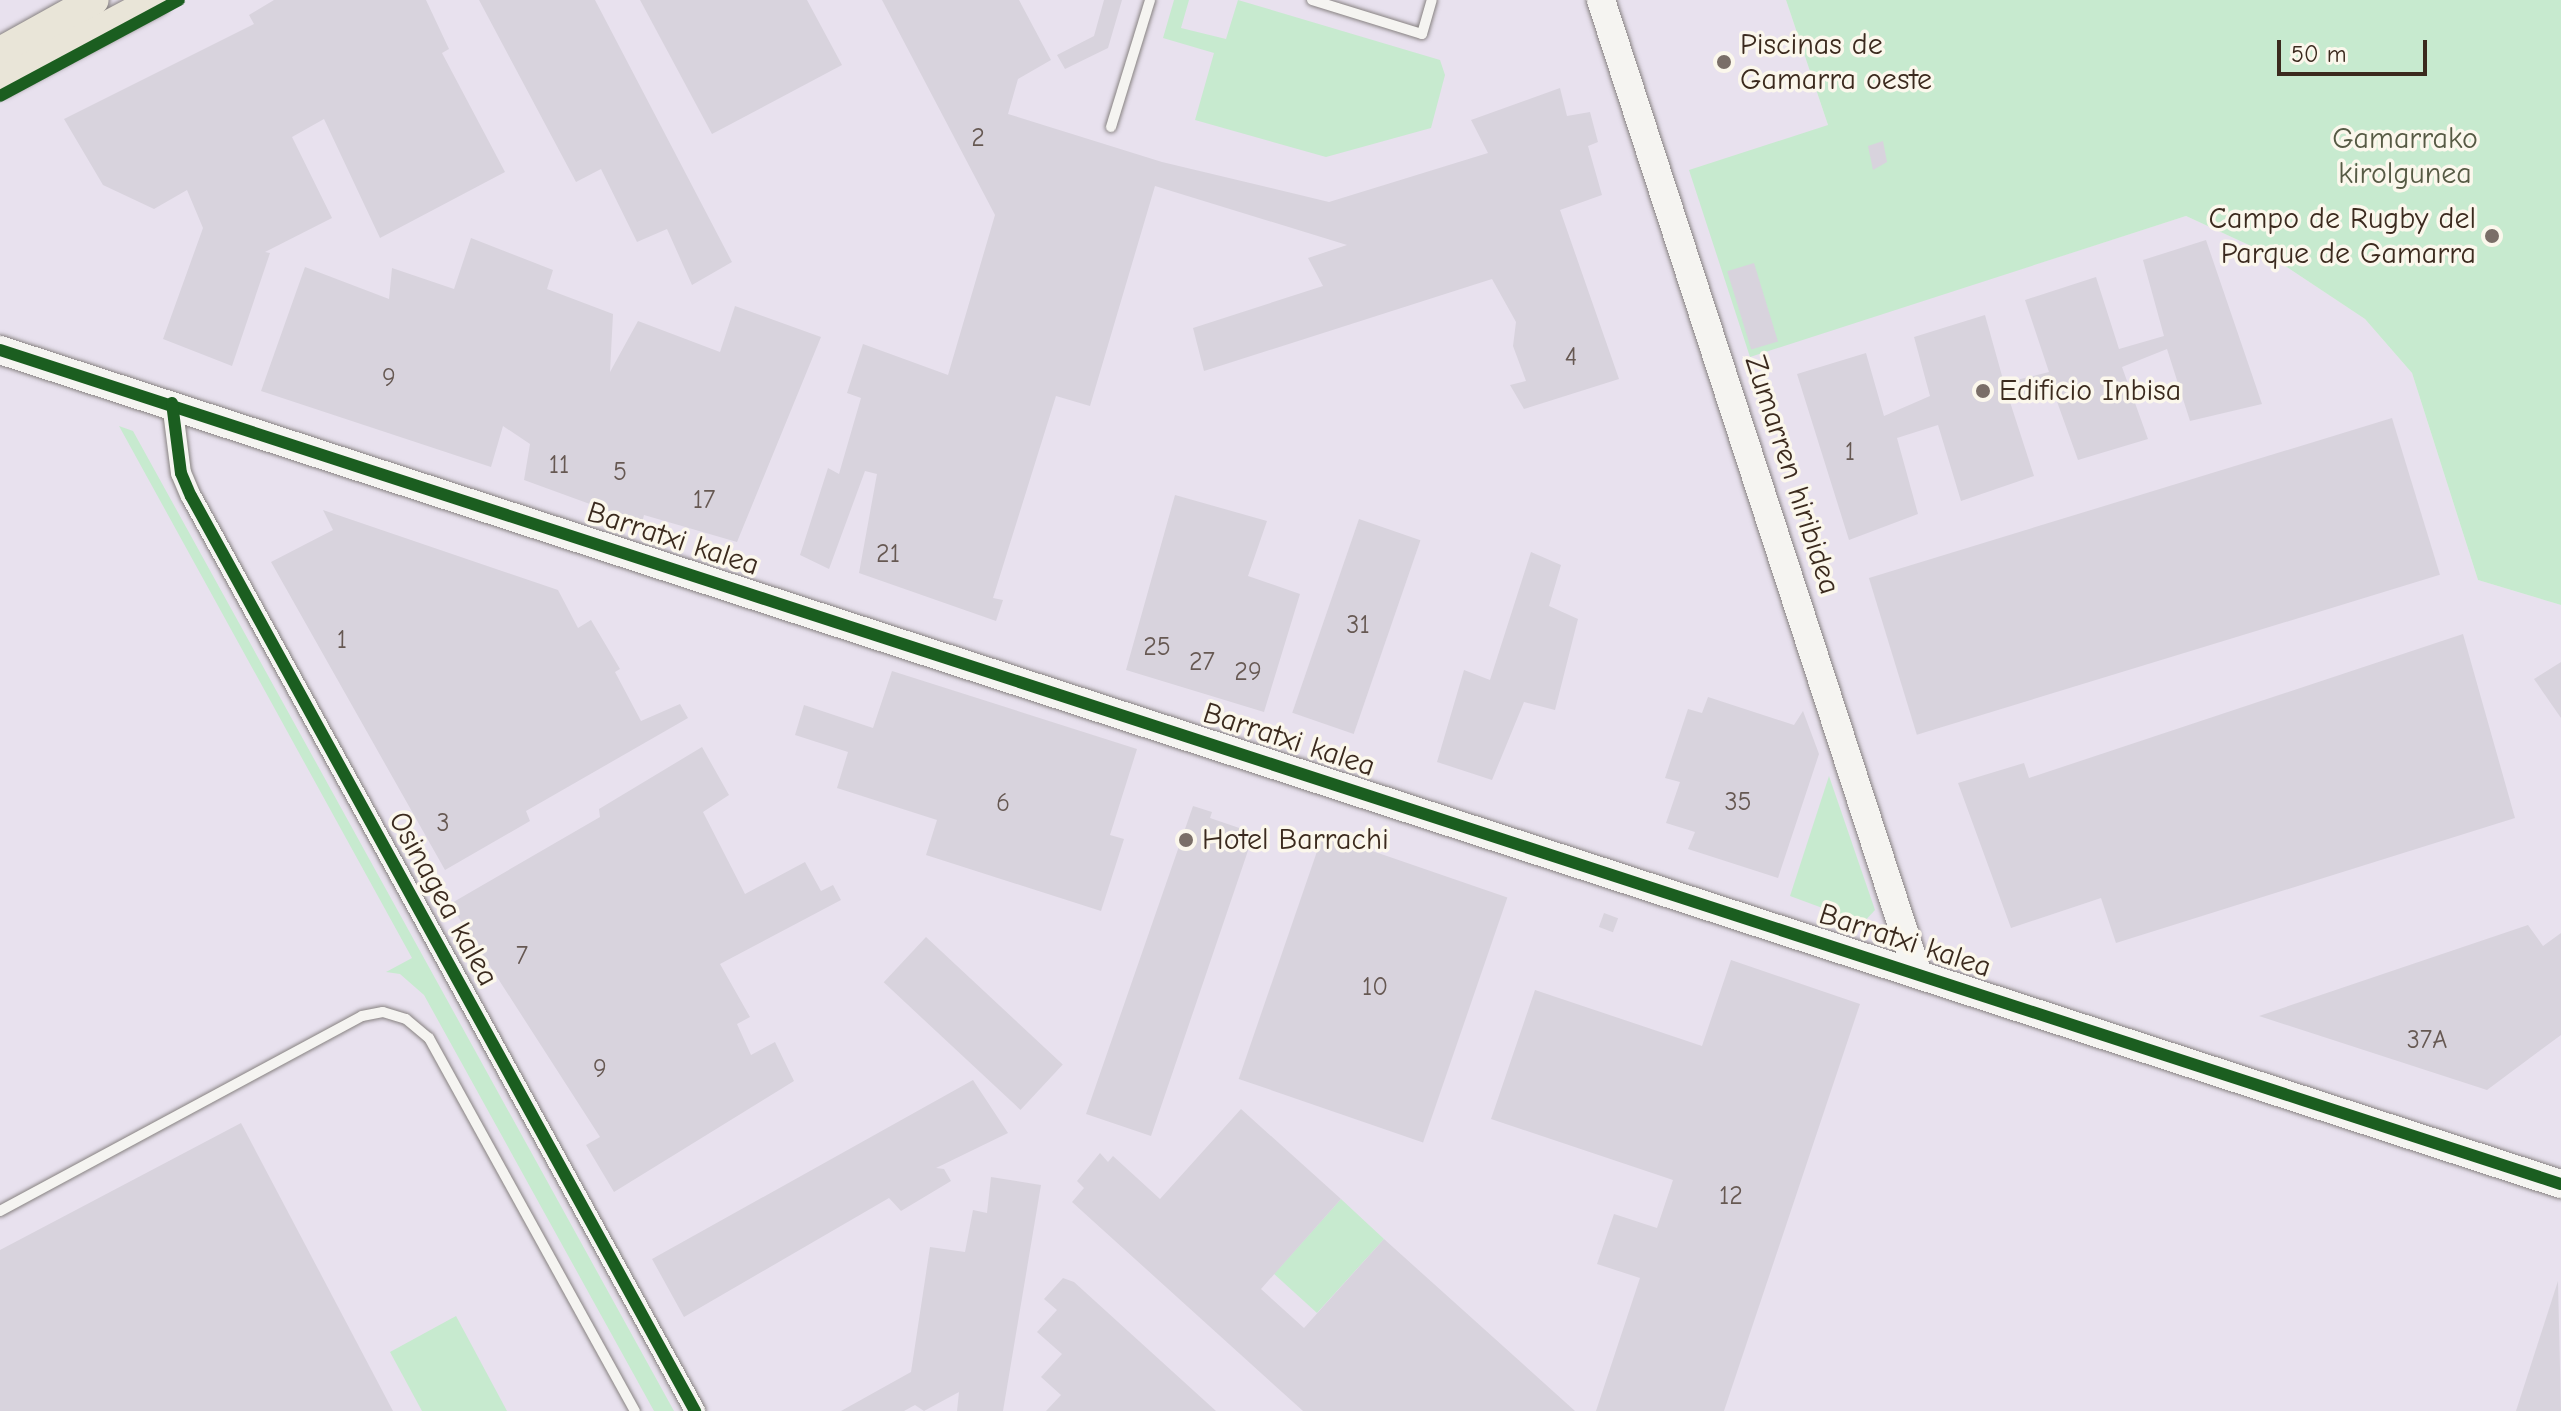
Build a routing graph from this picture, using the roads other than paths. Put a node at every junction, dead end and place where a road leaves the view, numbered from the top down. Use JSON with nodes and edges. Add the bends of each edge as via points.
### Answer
{"nodes":[{"id":1,"x":94,"y":0,"type":"edge"},
{"id":2,"x":156,"y":0,"type":"edge"},
{"id":3,"x":1150,"y":0,"type":"edge"},
{"id":4,"x":1312,"y":0,"type":"edge"},
{"id":5,"x":1432,"y":0,"type":"edge"},
{"id":6,"x":1601,"y":0,"type":"edge"},
{"id":7,"x":0,"y":52,"type":"edge"},
{"id":8,"x":0,"y":83,"type":"edge"},
{"id":9,"x":1111,"y":127,"type":"dead end"},
{"id":10,"x":0,"y":350,"type":"edge"},
{"id":11,"x":172,"y":403,"type":"junction"},
{"id":12,"x":1917,"y":972,"type":"junction"},
{"id":13,"x":2561,"y":1184,"type":"edge"},
{"id":14,"x":0,"y":1211,"type":"edge"},
{"id":15,"x":635,"y":1411,"type":"edge"},
{"id":16,"x":695,"y":1411,"type":"edge"}],
"edges":[{"from":1,"to":7,"type":"main road"},
{"from":2,"to":8,"type":"main road"},
{"from":3,"to":9,"type":"lane"},
{"from":4,"to":5,"type":"lane","via":[[1422,34]]},
{"from":6,"to":12,"type":"street","name":"Zumarren hiribidea"},
{"from":10,"to":11,"type":"street","name":"Barratxi kalea"},
{"from":11,"to":12,"type":"street","name":"Barratxi kalea"},
{"from":11,"to":16,"type":"street","name":"Osinagea kalea","via":[[181,473],[191,496]]},
{"from":12,"to":13,"type":"street","name":"Barratxi kalea"},
{"from":14,"to":15,"type":"lane","via":[[362,1016],[383,1012],[406,1019],[429,1038]]}]}
